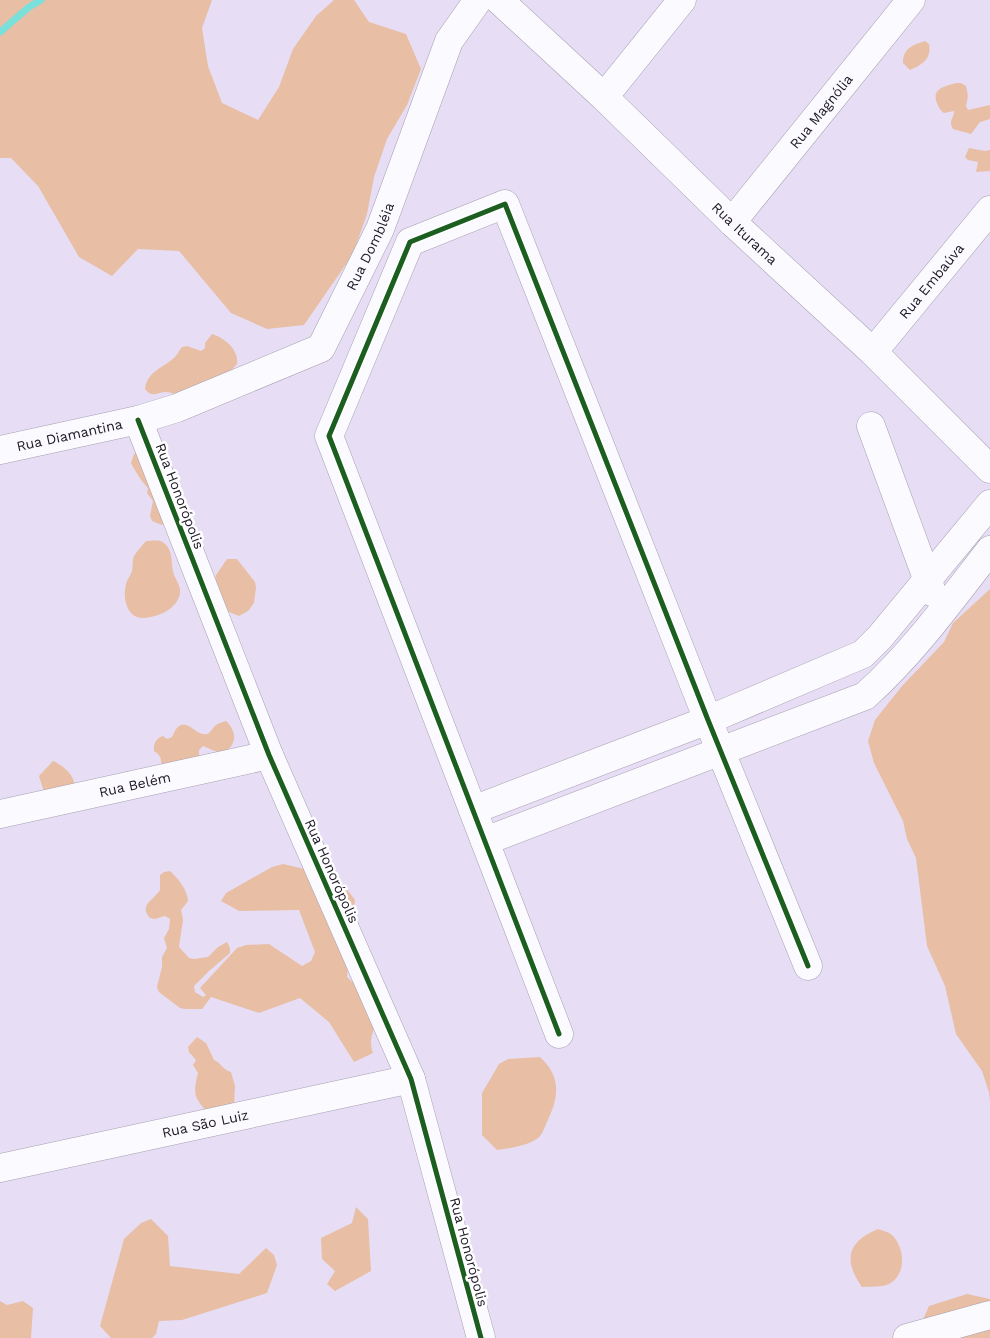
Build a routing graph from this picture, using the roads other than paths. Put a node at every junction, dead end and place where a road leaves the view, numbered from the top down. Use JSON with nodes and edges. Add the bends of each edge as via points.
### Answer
{"nodes":[{"id":1,"x":478,"y":0,"type":"edge"},
{"id":2,"x":499,"y":0,"type":"edge"},
{"id":3,"x":682,"y":0,"type":"edge"},
{"id":4,"x":911,"y":0,"type":"edge"},
{"id":5,"x":604,"y":97,"type":"junction"},
{"id":6,"x":990,"y":210,"type":"edge"},
{"id":7,"x":732,"y":222,"type":"junction"},
{"id":8,"x":873,"y":352,"type":"junction"},
{"id":9,"x":138,"y":420,"type":"junction"},
{"id":10,"x":871,"y":426,"type":"dead end"},
{"id":11,"x":0,"y":450,"type":"edge"},
{"id":12,"x":990,"y":469,"type":"edge"},
{"id":13,"x":990,"y":504,"type":"edge"},
{"id":14,"x":990,"y":550,"type":"edge"},
{"id":15,"x":928,"y":578,"type":"junction"},
{"id":16,"x":940,"y":614,"type":"junction"},
{"id":17,"x":708,"y":720,"type":"junction"},
{"id":18,"x":721,"y":750,"type":"junction"},
{"id":19,"x":269,"y":755,"type":"junction"},
{"id":20,"x":473,"y":810,"type":"junction"},
{"id":21,"x":0,"y":814,"type":"edge"},
{"id":22,"x":485,"y":841,"type":"junction"},
{"id":23,"x":808,"y":966,"type":"dead end"},
{"id":24,"x":559,"y":1034,"type":"dead end"},
{"id":25,"x":411,"y":1078,"type":"junction"},
{"id":26,"x":0,"y":1168,"type":"edge"},
{"id":27,"x":990,"y":1315,"type":"edge"},
{"id":28,"x":481,"y":1338,"type":"edge"},
{"id":29,"x":907,"y":1338,"type":"edge"}],
"edges":[{"from":1,"to":9,"type":"street","name":"Rua Dombléia","via":[[449,41],[380,229],[322,348],[177,408]]},
{"from":2,"to":5,"type":"street","name":"Rua Iturama"},
{"from":3,"to":5,"type":"street"},
{"from":4,"to":7,"type":"street","name":"Rua Magnólia"},
{"from":5,"to":7,"type":"street","name":"Rua Iturama"},
{"from":6,"to":8,"type":"street","name":"Rua Embaúva"},
{"from":7,"to":8,"type":"street","name":"Rua Iturama"},
{"from":8,"to":12,"type":"street","name":"Rua Iturama"},
{"from":9,"to":11,"type":"street","name":"Rua Diamantina"},
{"from":9,"to":19,"type":"street","name":"Rua Honorópolis"},
{"from":10,"to":15,"type":"street"},
{"from":13,"to":15,"type":"street"},
{"from":14,"to":16,"type":"street"},
{"from":15,"to":16,"type":"street"},
{"from":15,"to":17,"type":"street","via":[[863,654]]},
{"from":16,"to":18,"type":"street","via":[[865,696]]},
{"from":17,"to":18,"type":"street"},
{"from":17,"to":20,"type":"street"},
{"from":17,"to":20,"type":"street","via":[[505,204],[410,242],[329,436]]},
{"from":18,"to":22,"type":"street"},
{"from":18,"to":23,"type":"street"},
{"from":19,"to":21,"type":"street","name":"Rua Belém"},
{"from":19,"to":25,"type":"street","name":"Rua Honorópolis"},
{"from":20,"to":22,"type":"street"},
{"from":22,"to":24,"type":"street"},
{"from":25,"to":26,"type":"street","name":"Rua São Luiz"},
{"from":25,"to":28,"type":"street","name":"Rua Honorópolis"},
{"from":27,"to":29,"type":"street"}]}
